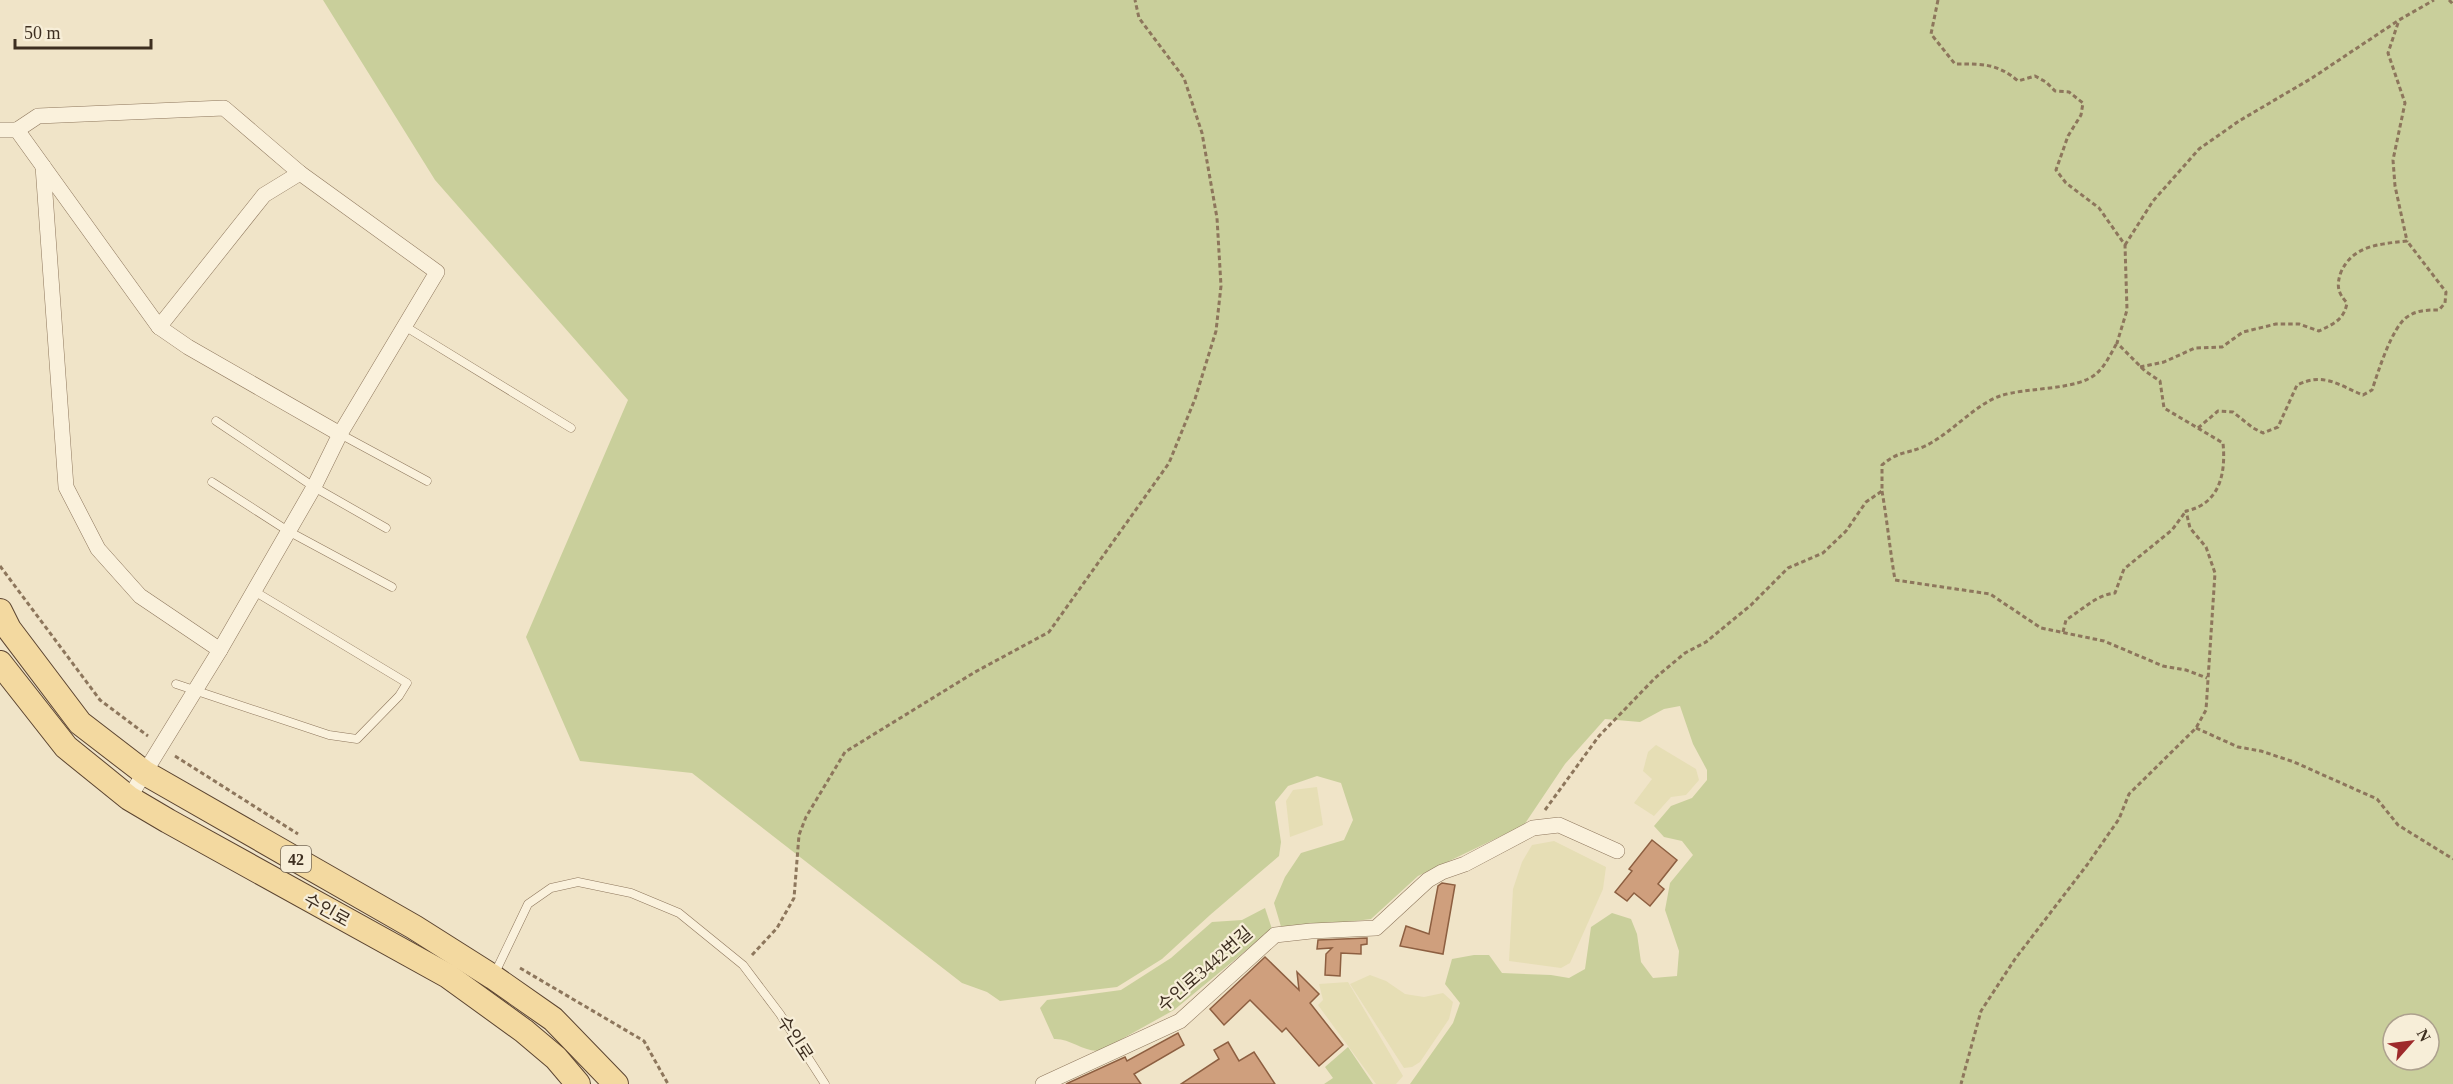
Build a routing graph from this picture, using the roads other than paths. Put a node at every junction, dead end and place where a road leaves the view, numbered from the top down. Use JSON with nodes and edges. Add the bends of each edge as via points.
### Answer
{"nodes":[{"id":1,"x":0,"y":130,"type":"edge"},
{"id":2,"x":17,"y":130,"type":"junction"},
{"id":3,"x":43,"y":166,"type":"junction"},
{"id":4,"x":300,"y":173,"type":"junction"},
{"id":5,"x":159,"y":327,"type":"junction"},
{"id":6,"x":406,"y":327,"type":"junction"},
{"id":7,"x":216,"y":421,"type":"dead end"},
{"id":8,"x":571,"y":428,"type":"dead end"},
{"id":9,"x":340,"y":434,"type":"junction"},
{"id":10,"x":427,"y":481,"type":"dead end"},
{"id":11,"x":212,"y":482,"type":"dead end"},
{"id":12,"x":314,"y":487,"type":"junction"},
{"id":13,"x":386,"y":528,"type":"dead end"},
{"id":14,"x":288,"y":531,"type":"junction"},
{"id":15,"x":392,"y":587,"type":"dead end"},
{"id":16,"x":254,"y":591,"type":"junction"},
{"id":17,"x":0,"y":611,"type":"edge"},
{"id":18,"x":220,"y":650,"type":"junction"},
{"id":19,"x":0,"y":663,"type":"edge"},
{"id":20,"x":176,"y":684,"type":"dead end"},
{"id":21,"x":196,"y":690,"type":"junction"},
{"id":22,"x":145,"y":773,"type":"junction"},
{"id":23,"x":129,"y":798,"type":"junction"},
{"id":24,"x":1617,"y":851,"type":"dead end"},
{"id":25,"x":498,"y":967,"type":"junction"},
{"id":26,"x":578,"y":1084,"type":"edge"},
{"id":27,"x":616,"y":1084,"type":"edge"},
{"id":28,"x":825,"y":1084,"type":"edge"},
{"id":29,"x":1043,"y":1084,"type":"edge"}],
"edges":[{"from":1,"to":2,"type":"street"},
{"from":2,"to":3,"type":"street"},
{"from":2,"to":4,"type":"street","via":[[38,116],[224,108]]},
{"from":3,"to":5,"type":"street"},
{"from":3,"to":18,"type":"street","via":[[66,487],[98,549],[140,596]]},
{"from":4,"to":5,"type":"street","via":[[264,195]]},
{"from":4,"to":6,"type":"street","via":[[437,272]]},
{"from":5,"to":9,"type":"street"},
{"from":6,"to":8,"type":"lane"},
{"from":6,"to":9,"type":"street"},
{"from":7,"to":12,"type":"lane"},
{"from":9,"to":10,"type":"lane"},
{"from":9,"to":12,"type":"street"},
{"from":11,"to":14,"type":"lane"},
{"from":12,"to":13,"type":"lane"},
{"from":12,"to":14,"type":"street"},
{"from":14,"to":15,"type":"lane"},
{"from":14,"to":16,"type":"street"},
{"from":16,"to":18,"type":"street"},
{"from":16,"to":21,"type":"lane","via":[[407,683],[357,739],[329,735]]},
{"from":17,"to":22,"type":"main road","name":"수인로","number":"42","via":[[9,629],[80,723]]},
{"from":18,"to":21,"type":"street"},
{"from":19,"to":23,"type":"main road","name":"수인로","number":"42","via":[[66,747]]},
{"from":20,"to":21,"type":"lane"},
{"from":21,"to":22,"type":"street"},
{"from":22,"to":23,"type":"street"},
{"from":22,"to":25,"type":"main road","name":"수인로","number":"42","via":[[414,927]]},
{"from":23,"to":26,"type":"main road","name":"수인로","number":"42","via":[[448,976],[524,1031],[556,1058]]},
{"from":24,"to":29,"type":"street","name":"수인로3442번길","via":[[1559,825],[1533,828],[1428,880],[1376,928],[1275,935],[1180,1021]]},
{"from":25,"to":27,"type":"main road","name":"수인로","number":"42"},
{"from":25,"to":28,"type":"lane","name":"수인로","via":[[528,904],[551,888],[578,882],[631,893],[679,913],[743,965]]}]}
